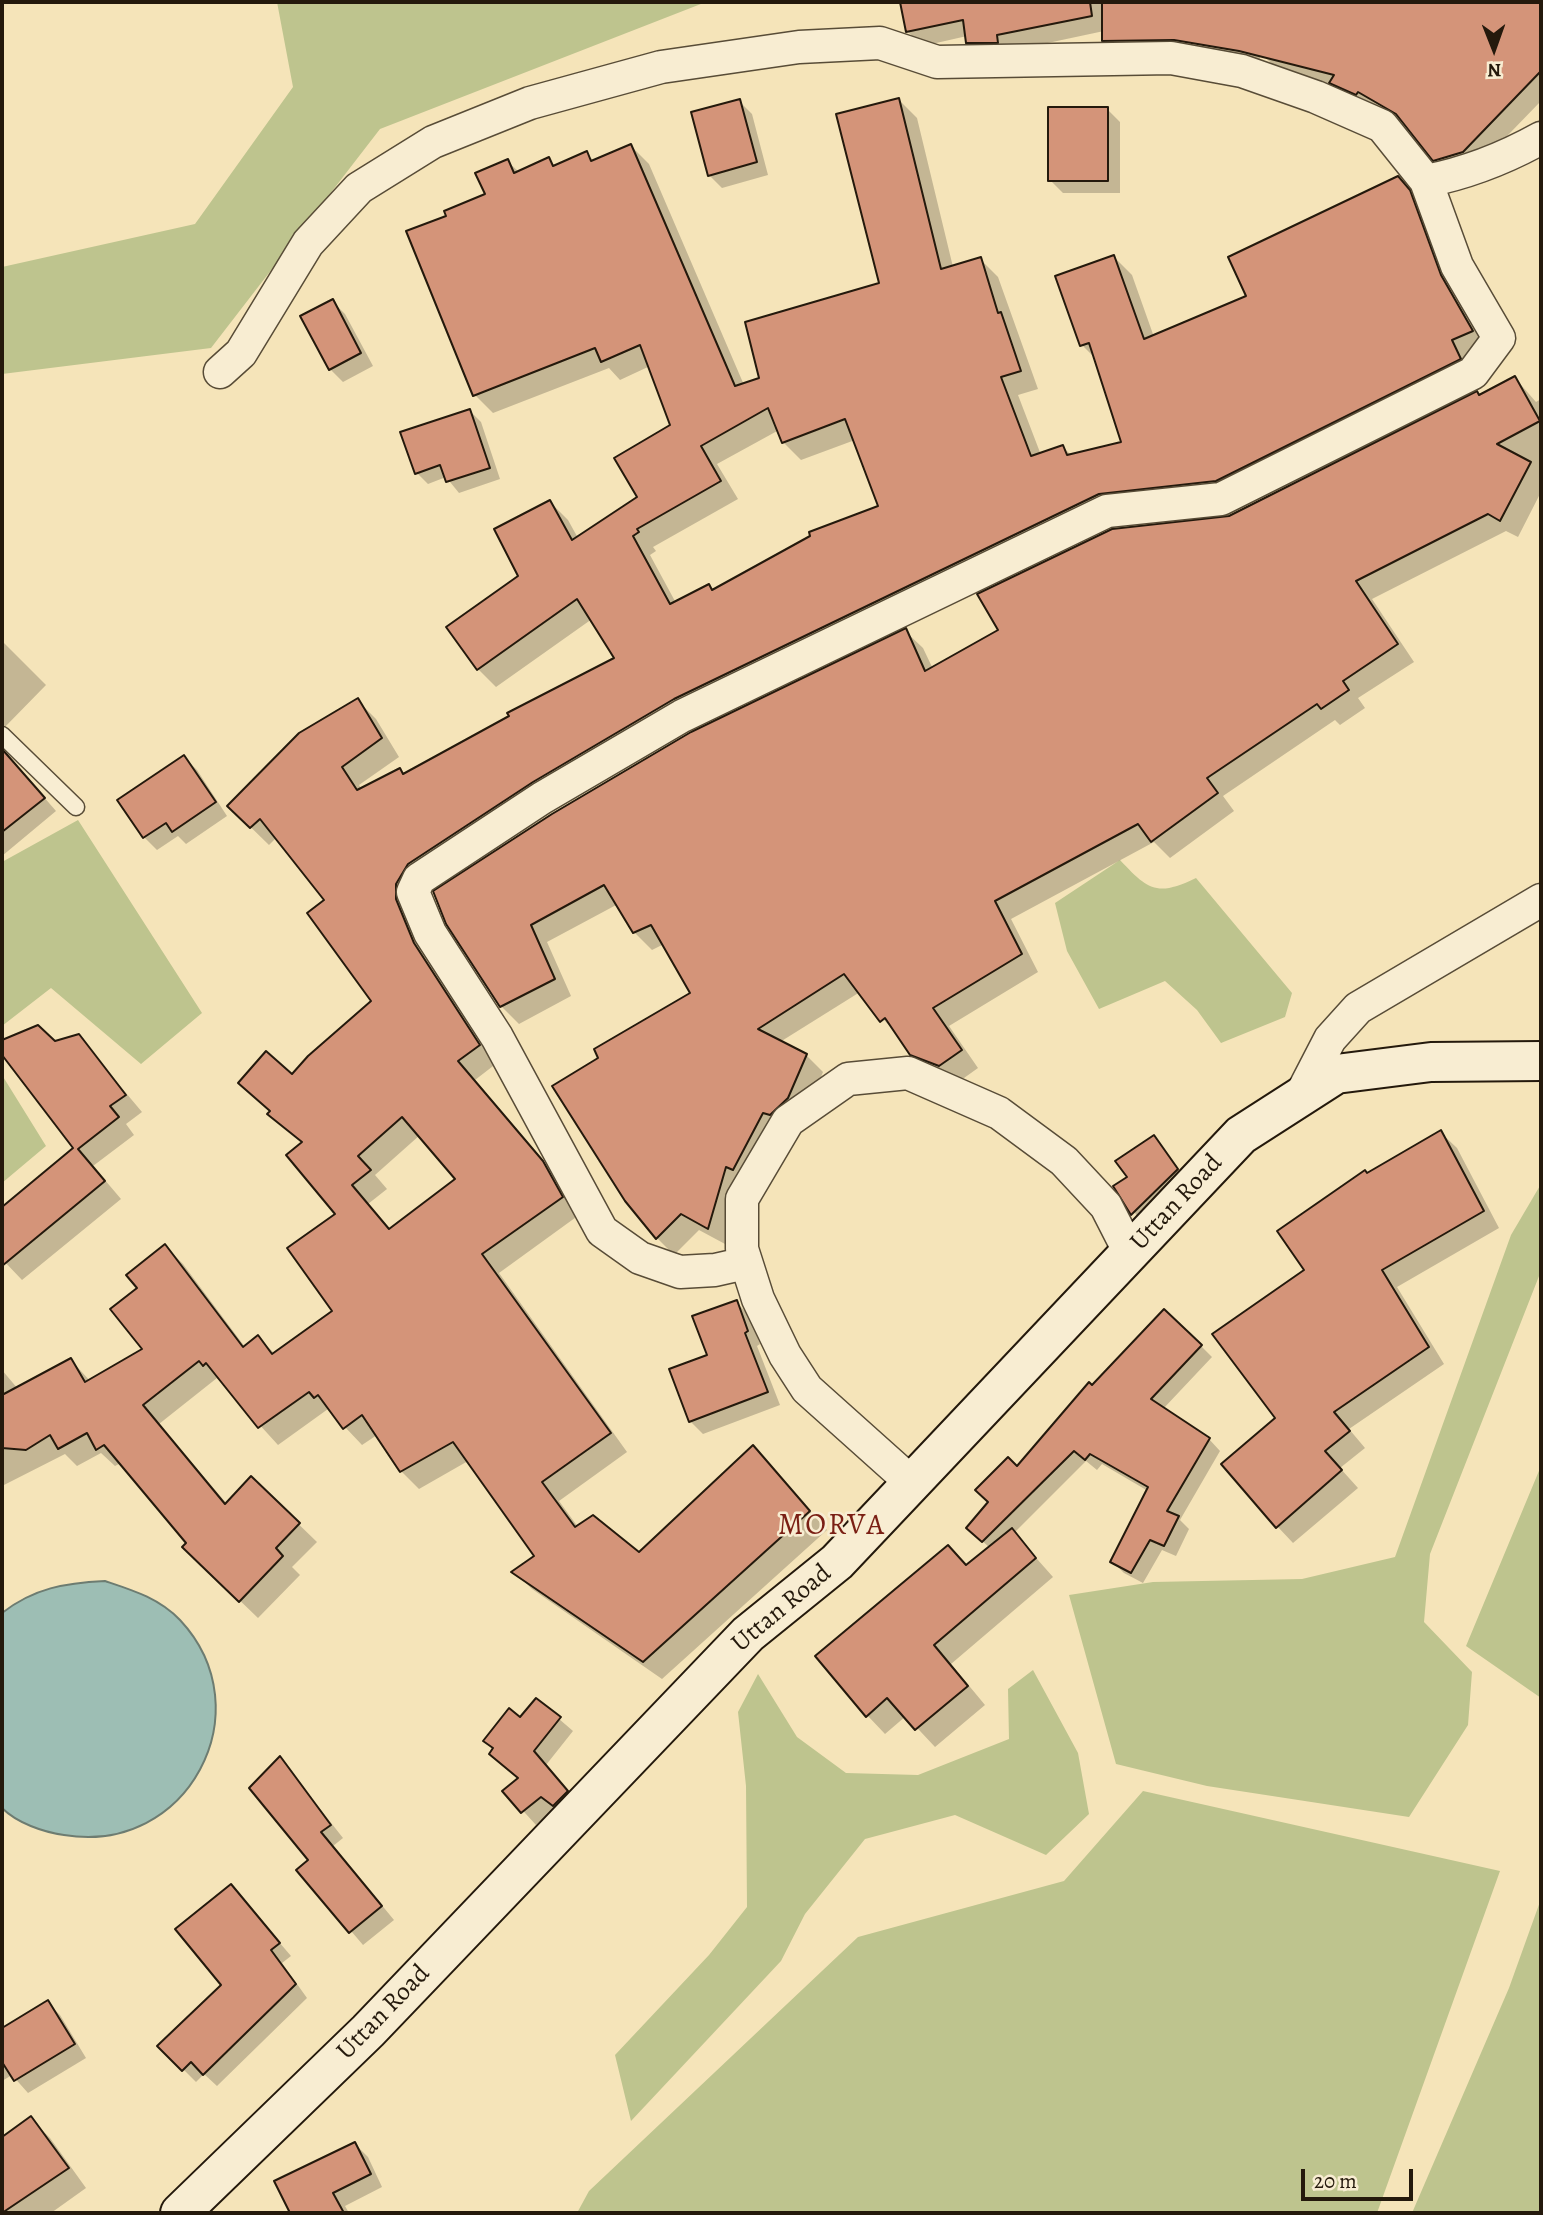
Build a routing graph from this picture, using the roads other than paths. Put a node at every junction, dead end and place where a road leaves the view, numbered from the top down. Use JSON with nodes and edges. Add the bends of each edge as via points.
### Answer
{"nodes":[{"id":1,"x":1541,"y":138,"type":"edge"},
{"id":2,"x":1426,"y":181,"type":"junction"},
{"id":3,"x":220,"y":372,"type":"dead end"},
{"id":4,"x":2,"y":735,"type":"edge"},
{"id":5,"x":76,"y":807,"type":"dead end"},
{"id":6,"x":1541,"y":900,"type":"edge"},
{"id":7,"x":1541,"y":1060,"type":"edge"},
{"id":8,"x":1300,"y":1097,"type":"junction"},
{"id":9,"x":1130,"y":1253,"type":"junction"},
{"id":10,"x":746,"y":1263,"type":"junction"},
{"id":11,"x":912,"y":1483,"type":"junction"},
{"id":12,"x":180,"y":2213,"type":"edge"}],
"edges":[{"from":1,"to":2,"type":"street","via":[[1459,175]]},
{"from":2,"to":3,"type":"street","via":[[1382,126],[1242,71],[1171,58],[937,62],[880,43],[799,47],[661,67],[530,103],[433,142],[359,188],[308,243],[241,353]]},
{"from":2,"to":10,"type":"street","via":[[1457,266],[1499,338],[1473,373],[1221,499],[1107,511],[682,716],[542,797],[419,878],[413,892],[430,933],[497,1037],[603,1231],[640,1258],[680,1272]]},
{"from":4,"to":5,"type":"lane"},
{"from":6,"to":8,"type":"street","via":[[1358,1008],[1330,1039]]},
{"from":7,"to":8,"type":"main road","name":"Uttan Road","via":[[1431,1062],[1336,1074]]},
{"from":8,"to":9,"type":"main road","name":"Uttan Road","via":[[1241,1135]]},
{"from":9,"to":10,"type":"street","via":[[1106,1206],[1064,1161],[999,1112],[908,1073],[848,1079],[789,1121],[742,1199]]},
{"from":9,"to":11,"type":"main road","name":"Uttan Road"},
{"from":10,"to":11,"type":"street","via":[[785,1355],[807,1389]]},
{"from":11,"to":12,"type":"main road","name":"Uttan Road","via":[[836,1562],[748,1634],[368,2031]]}]}
